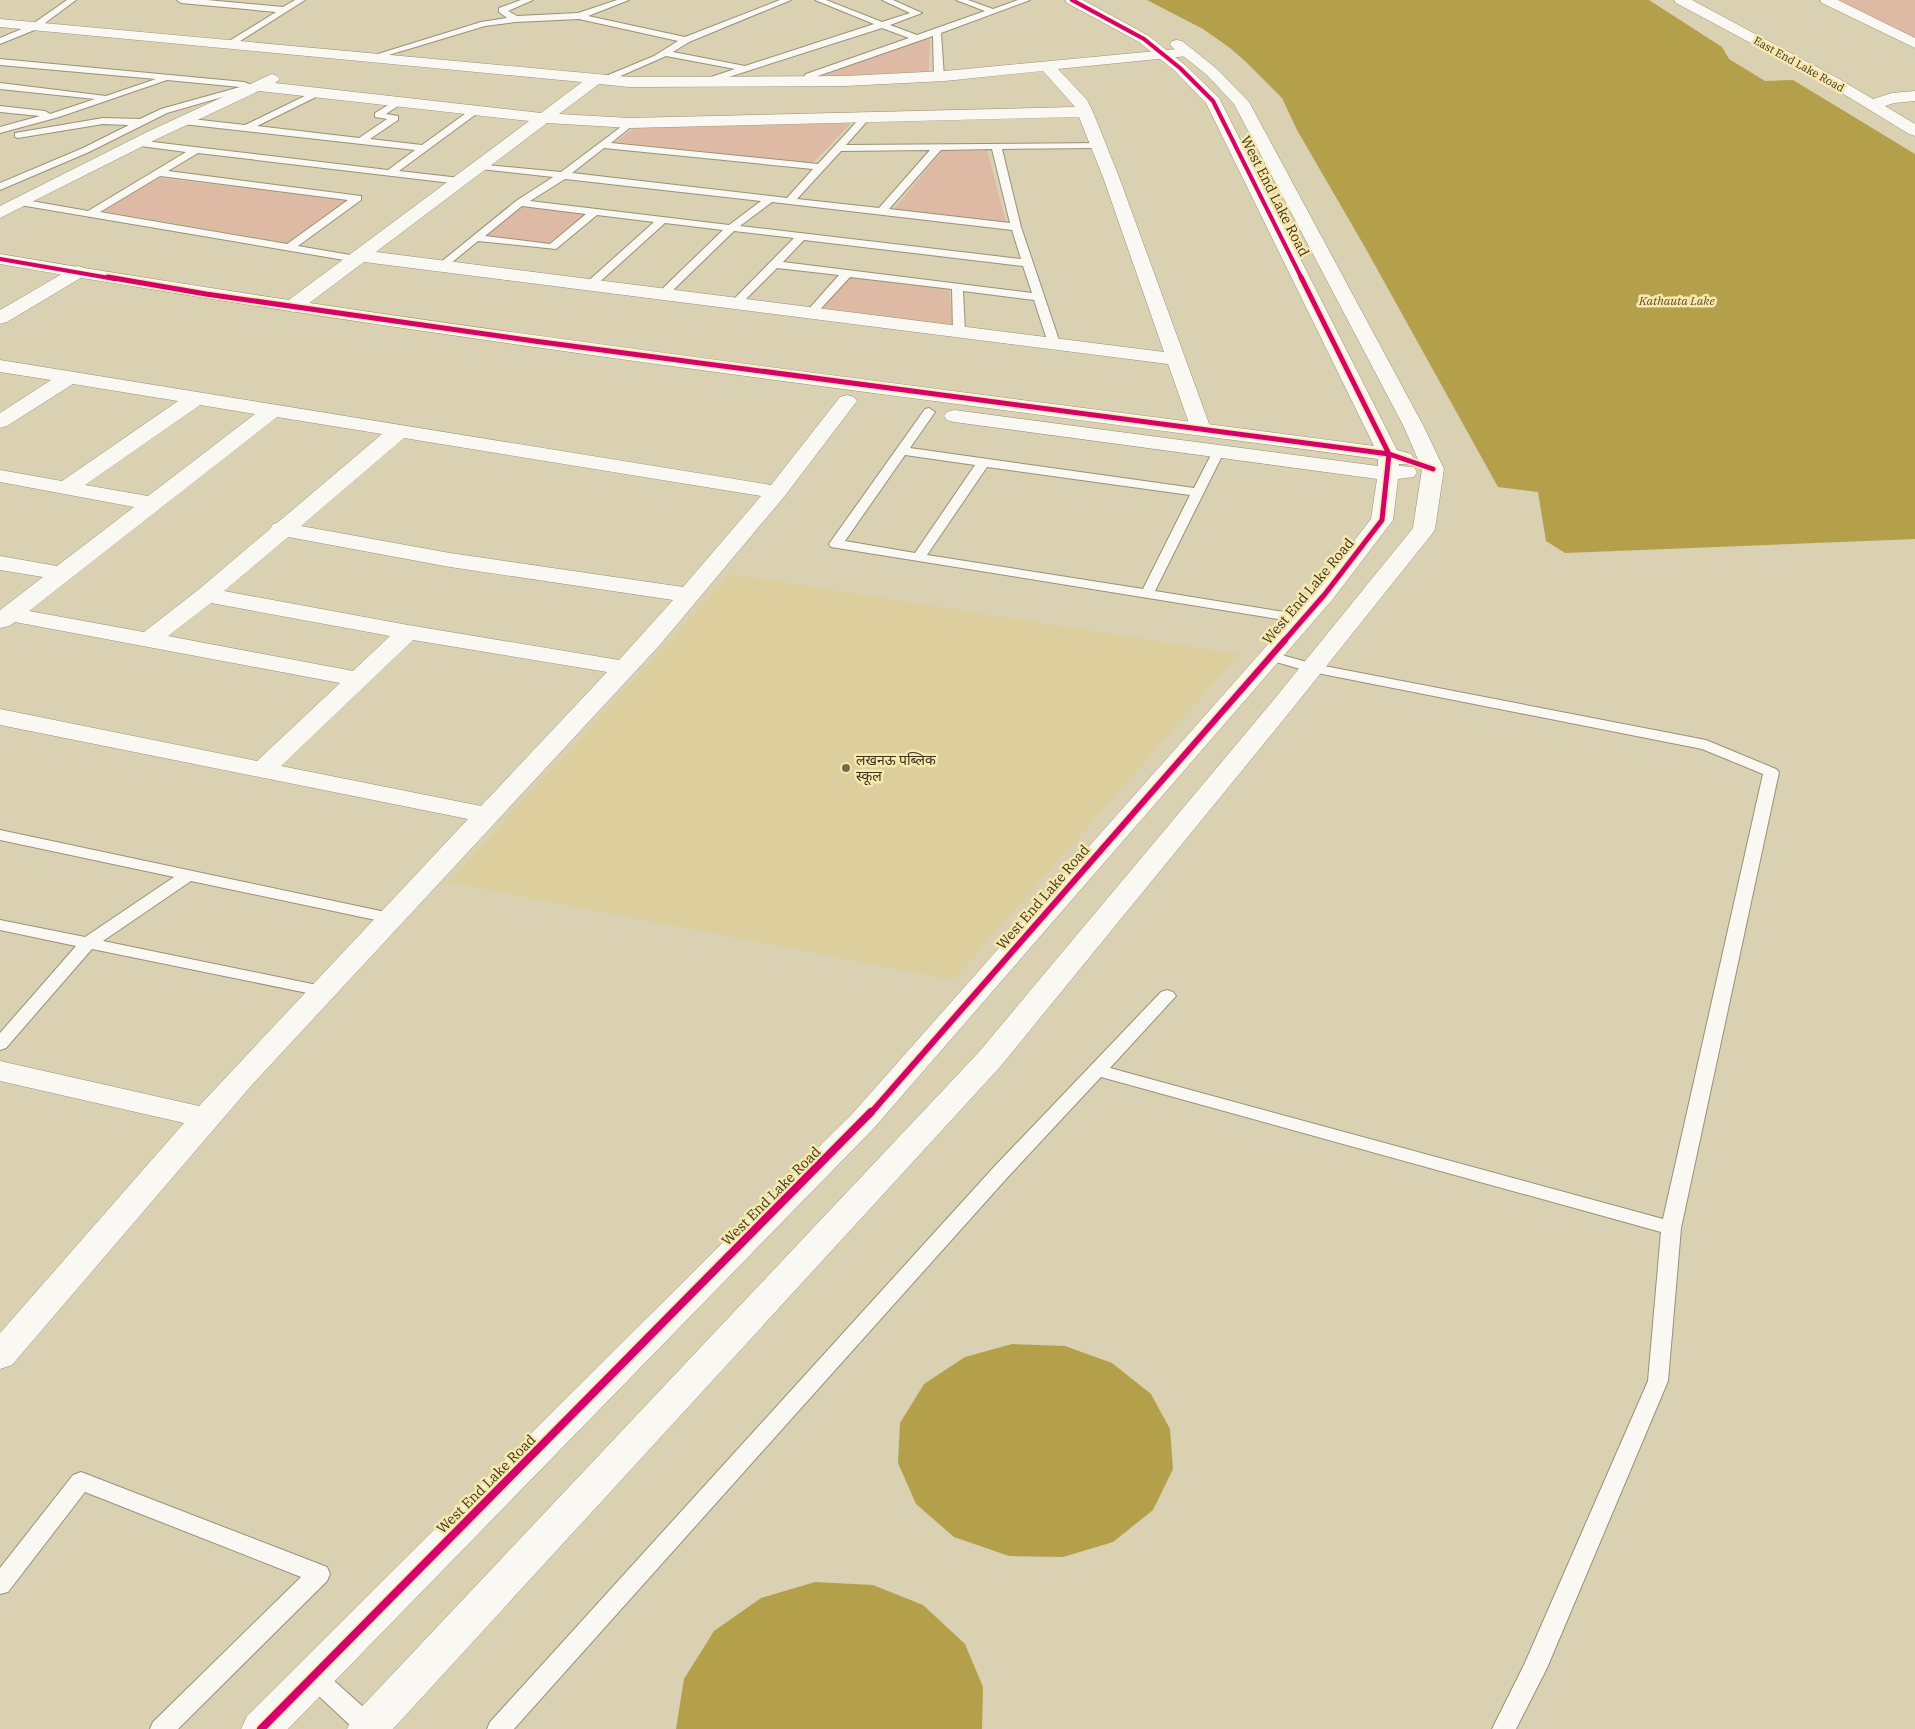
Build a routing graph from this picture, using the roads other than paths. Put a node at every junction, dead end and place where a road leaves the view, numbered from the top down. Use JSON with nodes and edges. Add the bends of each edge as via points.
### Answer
{"nodes":[{"id":1,"x":72,"y":0,"type":"edge"},
{"id":2,"x":181,"y":0,"type":"edge"},
{"id":3,"x":301,"y":0,"type":"edge"},
{"id":4,"x":528,"y":0,"type":"edge"},
{"id":5,"x":625,"y":0,"type":"edge"},
{"id":6,"x":787,"y":0,"type":"edge"},
{"id":7,"x":819,"y":0,"type":"edge"},
{"id":8,"x":886,"y":0,"type":"edge"},
{"id":9,"x":960,"y":0,"type":"edge"},
{"id":10,"x":1026,"y":0,"type":"edge"},
{"id":11,"x":1072,"y":0,"type":"edge"},
{"id":12,"x":1100,"y":0,"type":"edge"},
{"id":13,"x":1681,"y":0,"type":"edge"},
{"id":14,"x":1827,"y":0,"type":"edge"},
{"id":15,"x":286,"y":10,"type":"junction"},
{"id":16,"x":992,"y":11,"type":"junction"},
{"id":17,"x":579,"y":16,"type":"junction"},
{"id":18,"x":514,"y":20,"type":"junction"},
{"id":19,"x":0,"y":24,"type":"edge"},
{"id":20,"x":883,"y":24,"type":"junction"},
{"id":21,"x":34,"y":27,"type":"junction"},
{"id":22,"x":937,"y":31,"type":"junction"},
{"id":23,"x":916,"y":38,"type":"junction"},
{"id":24,"x":686,"y":40,"type":"junction"},
{"id":25,"x":0,"y":41,"type":"edge"},
{"id":26,"x":1915,"y":44,"type":"edge"},
{"id":27,"x":229,"y":45,"type":"junction"},
{"id":28,"x":665,"y":53,"type":"junction"},
{"id":29,"x":326,"y":54,"type":"junction"},
{"id":30,"x":1176,"y":54,"type":"junction"},
{"id":31,"x":369,"y":58,"type":"junction"},
{"id":32,"x":0,"y":62,"type":"edge"},
{"id":33,"x":300,"y":66,"type":"dead end"},
{"id":34,"x":1048,"y":67,"type":"junction"},
{"id":35,"x":745,"y":69,"type":"junction"},
{"id":36,"x":283,"y":74,"type":"dead end"},
{"id":37,"x":939,"y":77,"type":"junction"},
{"id":38,"x":170,"y":78,"type":"junction"},
{"id":39,"x":600,"y":80,"type":"junction"},
{"id":40,"x":711,"y":82,"type":"junction"},
{"id":41,"x":805,"y":82,"type":"junction"},
{"id":42,"x":0,"y":86,"type":"edge"},
{"id":43,"x":257,"y":86,"type":"junction"},
{"id":44,"x":317,"y":93,"type":"junction"},
{"id":45,"x":1915,"y":96,"type":"edge"},
{"id":46,"x":110,"y":97,"type":"junction"},
{"id":47,"x":398,"y":102,"type":"junction"},
{"id":48,"x":1872,"y":105,"type":"junction"},
{"id":49,"x":1915,"y":106,"type":"edge"},
{"id":50,"x":0,"y":109,"type":"edge"},
{"id":51,"x":476,"y":110,"type":"junction"},
{"id":52,"x":1085,"y":112,"type":"junction"},
{"id":53,"x":56,"y":115,"type":"junction"},
{"id":54,"x":544,"y":118,"type":"junction"},
{"id":55,"x":864,"y":119,"type":"junction"},
{"id":56,"x":183,"y":121,"type":"junction"},
{"id":57,"x":142,"y":122,"type":"junction"},
{"id":58,"x":630,"y":123,"type":"junction"},
{"id":59,"x":247,"y":128,"type":"junction"},
{"id":60,"x":1915,"y":131,"type":"edge"},
{"id":61,"x":0,"y":132,"type":"edge"},
{"id":62,"x":361,"y":141,"type":"junction"},
{"id":63,"x":136,"y":143,"type":"junction"},
{"id":64,"x":603,"y":145,"type":"junction"},
{"id":65,"x":1099,"y":145,"type":"junction"},
{"id":66,"x":996,"y":146,"type":"junction"},
{"id":67,"x":938,"y":147,"type":"junction"},
{"id":68,"x":424,"y":148,"type":"junction"},
{"id":69,"x":838,"y":148,"type":"junction"},
{"id":70,"x":196,"y":150,"type":"junction"},
{"id":71,"x":480,"y":166,"type":"junction"},
{"id":72,"x":821,"y":167,"type":"junction"},
{"id":73,"x":158,"y":173,"type":"junction"},
{"id":74,"x":390,"y":173,"type":"junction"},
{"id":75,"x":564,"y":175,"type":"junction"},
{"id":76,"x":460,"y":181,"type":"junction"},
{"id":77,"x":0,"y":187,"type":"edge"},
{"id":78,"x":770,"y":199,"type":"junction"},
{"id":79,"x":790,"y":201,"type":"junction"},
{"id":80,"x":20,"y":202,"type":"junction"},
{"id":81,"x":520,"y":203,"type":"junction"},
{"id":82,"x":594,"y":212,"type":"junction"},
{"id":83,"x":881,"y":212,"type":"junction"},
{"id":84,"x":0,"y":213,"type":"edge"},
{"id":85,"x":90,"y":214,"type":"junction"},
{"id":86,"x":662,"y":220,"type":"junction"},
{"id":87,"x":1016,"y":227,"type":"junction"},
{"id":88,"x":731,"y":228,"type":"junction"},
{"id":89,"x":802,"y":236,"type":"junction"},
{"id":90,"x":476,"y":238,"type":"junction"},
{"id":91,"x":289,"y":248,"type":"junction"},
{"id":92,"x":358,"y":258,"type":"junction"},
{"id":93,"x":0,"y":259,"type":"edge"},
{"id":94,"x":1028,"y":263,"type":"junction"},
{"id":95,"x":774,"y":264,"type":"junction"},
{"id":96,"x":441,"y":266,"type":"junction"},
{"id":97,"x":78,"y":272,"type":"junction"},
{"id":98,"x":847,"y":273,"type":"junction"},
{"id":99,"x":0,"y":277,"type":"edge"},
{"id":100,"x":590,"y":285,"type":"junction"},
{"id":101,"x":54,"y":286,"type":"junction"},
{"id":102,"x":957,"y":287,"type":"junction"},
{"id":103,"x":663,"y":294,"type":"junction"},
{"id":104,"x":1039,"y":297,"type":"junction"},
{"id":105,"x":736,"y":303,"type":"junction"},
{"id":106,"x":293,"y":306,"type":"junction"},
{"id":107,"x":811,"y":313,"type":"junction"},
{"id":108,"x":0,"y":318,"type":"edge"},
{"id":109,"x":959,"y":331,"type":"junction"},
{"id":110,"x":1054,"y":343,"type":"junction"},
{"id":111,"x":1176,"y":359,"type":"junction"},
{"id":112,"x":0,"y":366,"type":"edge"},
{"id":113,"x":70,"y":377,"type":"junction"},
{"id":114,"x":196,"y":398,"type":"junction"},
{"id":115,"x":848,"y":401,"type":"junction"},
{"id":116,"x":273,"y":410,"type":"junction"},
{"id":117,"x":928,"y":412,"type":"junction"},
{"id":118,"x":0,"y":422,"type":"edge"},
{"id":119,"x":1201,"y":429,"type":"junction"},
{"id":120,"x":399,"y":430,"type":"junction"},
{"id":121,"x":901,"y":451,"type":"junction"},
{"id":122,"x":1218,"y":452,"type":"junction"},
{"id":123,"x":983,"y":463,"type":"junction"},
{"id":124,"x":1389,"y":464,"type":"junction"},
{"id":125,"x":1433,"y":469,"type":"junction"},
{"id":126,"x":0,"y":476,"type":"edge"},
{"id":127,"x":66,"y":488,"type":"junction"},
{"id":128,"x":776,"y":492,"type":"junction"},
{"id":129,"x":1198,"y":492,"type":"junction"},
{"id":130,"x":152,"y":504,"type":"junction"},
{"id":131,"x":281,"y":529,"type":"junction"},
{"id":132,"x":919,"y":557,"type":"junction"},
{"id":133,"x":0,"y":563,"type":"edge"},
{"id":134,"x":62,"y":574,"type":"junction"},
{"id":135,"x":1147,"y":594,"type":"junction"},
{"id":136,"x":206,"y":595,"type":"junction"},
{"id":137,"x":689,"y":595,"type":"junction"},
{"id":138,"x":5,"y":618,"type":"edge"},
{"id":139,"x":1303,"y":619,"type":"junction"},
{"id":140,"x":408,"y":632,"type":"junction"},
{"id":141,"x":148,"y":640,"type":"junction"},
{"id":142,"x":1271,"y":656,"type":"junction"},
{"id":143,"x":625,"y":668,"type":"junction"},
{"id":144,"x":1312,"y":668,"type":"junction"},
{"id":145,"x":357,"y":679,"type":"junction"},
{"id":146,"x":0,"y":716,"type":"edge"},
{"id":147,"x":262,"y":770,"type":"junction"},
{"id":148,"x":487,"y":815,"type":"junction"},
{"id":149,"x":0,"y":835,"type":"edge"},
{"id":150,"x":188,"y":875,"type":"junction"},
{"id":151,"x":390,"y":918,"type":"junction"},
{"id":152,"x":0,"y":926,"type":"edge"},
{"id":153,"x":88,"y":943,"type":"junction"},
{"id":154,"x":322,"y":992,"type":"junction"},
{"id":155,"x":1167,"y":996,"type":"dead end"},
{"id":156,"x":0,"y":1044,"type":"edge"},
{"id":157,"x":1096,"y":1070,"type":"junction"},
{"id":158,"x":0,"y":1071,"type":"edge"},
{"id":159,"x":206,"y":1118,"type":"junction"},
{"id":160,"x":1671,"y":1228,"type":"junction"},
{"id":161,"x":0,"y":1356,"type":"edge"},
{"id":162,"x":0,"y":1585,"type":"edge"},
{"id":163,"x":313,"y":1676,"type":"junction"},
{"id":164,"x":369,"y":1728,"type":"edge"},
{"id":165,"x":162,"y":1729,"type":"edge"},
{"id":166,"x":261,"y":1729,"type":"edge"},
{"id":167,"x":499,"y":1729,"type":"edge"},
{"id":168,"x":1504,"y":1729,"type":"edge"}],
"edges":[{"from":1,"to":21,"type":"lane"},
{"from":2,"to":15,"type":"lane"},
{"from":3,"to":15,"type":"lane"},
{"from":4,"to":18,"type":"lane","via":[[502,10]]},
{"from":5,"to":17,"type":"lane"},
{"from":6,"to":24,"type":"lane"},
{"from":7,"to":20,"type":"lane"},
{"from":8,"to":20,"type":"lane","via":[[918,13]]},
{"from":9,"to":16,"type":"lane"},
{"from":10,"to":16,"type":"lane"},
{"from":11,"to":30,"type":"street","name":"West End Lake Road"},
{"from":12,"to":30,"type":"street","name":"West End Lake Road","via":[[1175,42]]},
{"from":13,"to":48,"type":"street","name":"East End Lake Road"},
{"from":14,"to":26,"type":"street"},
{"from":15,"to":27,"type":"lane"},
{"from":16,"to":22,"type":"lane"},
{"from":17,"to":18,"type":"lane"},
{"from":17,"to":24,"type":"lane"},
{"from":18,"to":31,"type":"lane","via":[[484,24]]},
{"from":19,"to":21,"type":"street"},
{"from":20,"to":23,"type":"lane"},
{"from":20,"to":35,"type":"lane"},
{"from":21,"to":25,"type":"lane"},
{"from":21,"to":27,"type":"street"},
{"from":22,"to":23,"type":"lane"},
{"from":22,"to":37,"type":"lane"},
{"from":23,"to":41,"type":"lane","via":[[809,76]]},
{"from":24,"to":28,"type":"lane"},
{"from":27,"to":29,"type":"street"},
{"from":28,"to":35,"type":"lane"},
{"from":28,"to":39,"type":"lane"},
{"from":29,"to":31,"type":"street"},
{"from":29,"to":33,"type":"street"},
{"from":30,"to":34,"type":"street"},
{"from":30,"to":124,"type":"street","name":"West End Lake Road","via":[[1213,101]]},
{"from":30,"to":125,"type":"street","name":"West End Lake Road","via":[[1212,72],[1241,102],[1414,427]]},
{"from":31,"to":39,"type":"street"},
{"from":32,"to":38,"type":"lane"},
{"from":34,"to":37,"type":"street"},
{"from":34,"to":52,"type":"street","via":[[1082,103]]},
{"from":35,"to":40,"type":"lane"},
{"from":36,"to":43,"type":"street"},
{"from":37,"to":41,"type":"street"},
{"from":38,"to":43,"type":"lane"},
{"from":38,"to":46,"type":"lane"},
{"from":39,"to":40,"type":"street"},
{"from":39,"to":54,"type":"street"},
{"from":40,"to":41,"type":"street"},
{"from":42,"to":46,"type":"lane"},
{"from":43,"to":44,"type":"street"},
{"from":43,"to":56,"type":"street"},
{"from":43,"to":57,"type":"lane","via":[[164,111]]},
{"from":44,"to":47,"type":"street"},
{"from":44,"to":59,"type":"lane"},
{"from":45,"to":48,"type":"street","via":[[1892,98]]},
{"from":46,"to":53,"type":"lane"},
{"from":47,"to":51,"type":"street"},
{"from":47,"to":62,"type":"lane","via":[[378,115],[395,118]]},
{"from":48,"to":49,"type":"street"},
{"from":48,"to":60,"type":"street","name":"East End Lake Road"},
{"from":50,"to":53,"type":"lane"},
{"from":51,"to":54,"type":"street"},
{"from":51,"to":68,"type":"lane"},
{"from":52,"to":55,"type":"street"},
{"from":52,"to":65,"type":"street"},
{"from":53,"to":61,"type":"lane"},
{"from":54,"to":58,"type":"street"},
{"from":54,"to":71,"type":"street"},
{"from":55,"to":58,"type":"street"},
{"from":55,"to":69,"type":"lane"},
{"from":56,"to":59,"type":"lane"},
{"from":56,"to":63,"type":"street"},
{"from":57,"to":61,"type":"lane","via":[[104,121],[12,136]]},
{"from":57,"to":77,"type":"lane"},
{"from":58,"to":64,"type":"lane"},
{"from":59,"to":62,"type":"lane"},
{"from":62,"to":68,"type":"lane"},
{"from":63,"to":70,"type":"lane"},
{"from":63,"to":80,"type":"street"},
{"from":64,"to":72,"type":"lane"},
{"from":64,"to":75,"type":"lane"},
{"from":65,"to":66,"type":"lane"},
{"from":65,"to":111,"type":"street"},
{"from":66,"to":67,"type":"lane"},
{"from":66,"to":87,"type":"lane"},
{"from":67,"to":69,"type":"lane"},
{"from":67,"to":83,"type":"lane"},
{"from":68,"to":74,"type":"lane"},
{"from":69,"to":72,"type":"lane"},
{"from":70,"to":73,"type":"lane"},
{"from":70,"to":74,"type":"lane"},
{"from":71,"to":75,"type":"lane"},
{"from":71,"to":76,"type":"street"},
{"from":72,"to":79,"type":"lane"},
{"from":73,"to":85,"type":"lane"},
{"from":73,"to":91,"type":"lane","via":[[358,198]]},
{"from":74,"to":76,"type":"lane"},
{"from":75,"to":78,"type":"lane"},
{"from":75,"to":81,"type":"lane"},
{"from":76,"to":92,"type":"street"},
{"from":78,"to":79,"type":"lane"},
{"from":78,"to":88,"type":"lane"},
{"from":79,"to":83,"type":"lane"},
{"from":80,"to":84,"type":"street"},
{"from":80,"to":85,"type":"lane"},
{"from":81,"to":82,"type":"lane"},
{"from":81,"to":90,"type":"lane"},
{"from":82,"to":86,"type":"lane"},
{"from":82,"to":90,"type":"lane","via":[[552,247]]},
{"from":83,"to":87,"type":"lane"},
{"from":85,"to":91,"type":"lane"},
{"from":86,"to":88,"type":"lane"},
{"from":86,"to":100,"type":"lane"},
{"from":87,"to":94,"type":"lane"},
{"from":88,"to":89,"type":"lane"},
{"from":88,"to":103,"type":"lane"},
{"from":89,"to":94,"type":"lane"},
{"from":89,"to":95,"type":"lane"},
{"from":90,"to":96,"type":"lane"},
{"from":91,"to":92,"type":"lane"},
{"from":92,"to":96,"type":"street"},
{"from":92,"to":106,"type":"street"},
{"from":93,"to":97,"type":"street"},
{"from":94,"to":104,"type":"lane"},
{"from":95,"to":98,"type":"lane"},
{"from":95,"to":105,"type":"lane"},
{"from":96,"to":100,"type":"street"},
{"from":97,"to":101,"type":"street"},
{"from":97,"to":106,"type":"street"},
{"from":98,"to":102,"type":"lane"},
{"from":98,"to":107,"type":"lane"},
{"from":99,"to":101,"type":"street"},
{"from":100,"to":103,"type":"street"},
{"from":101,"to":108,"type":"street"},
{"from":101,"to":115,"type":"street","via":[[218,314]]},
{"from":102,"to":104,"type":"lane"},
{"from":102,"to":109,"type":"lane"},
{"from":103,"to":105,"type":"street"},
{"from":104,"to":110,"type":"lane"},
{"from":105,"to":107,"type":"street"},
{"from":106,"to":119,"type":"street"},
{"from":107,"to":109,"type":"street"},
{"from":109,"to":110,"type":"street"},
{"from":110,"to":111,"type":"street"},
{"from":111,"to":119,"type":"street"},
{"from":112,"to":113,"type":"street"},
{"from":113,"to":114,"type":"street"},
{"from":113,"to":118,"type":"street"},
{"from":114,"to":116,"type":"street"},
{"from":114,"to":127,"type":"street"},
{"from":115,"to":117,"type":"street"},
{"from":115,"to":128,"type":"street"},
{"from":116,"to":120,"type":"street"},
{"from":116,"to":130,"type":"street"},
{"from":117,"to":121,"type":"lane"},
{"from":117,"to":122,"type":"street"},
{"from":119,"to":124,"type":"street"},
{"from":120,"to":128,"type":"street"},
{"from":120,"to":131,"type":"street"},
{"from":121,"to":123,"type":"lane"},
{"from":121,"to":132,"type":"lane","via":[[836,544]]},
{"from":122,"to":124,"type":"street"},
{"from":122,"to":129,"type":"lane"},
{"from":123,"to":129,"type":"lane"},
{"from":123,"to":132,"type":"lane"},
{"from":124,"to":125,"type":"street"},
{"from":124,"to":139,"type":"street","name":"West End Lake Road","via":[[1382,520]]},
{"from":125,"to":144,"type":"street","via":[[1424,529]]},
{"from":126,"to":127,"type":"street"},
{"from":127,"to":130,"type":"street"},
{"from":128,"to":137,"type":"street"},
{"from":129,"to":135,"type":"lane"},
{"from":130,"to":134,"type":"street"},
{"from":131,"to":136,"type":"street"},
{"from":131,"to":137,"type":"street","via":[[450,560]]},
{"from":132,"to":135,"type":"lane"},
{"from":133,"to":134,"type":"street"},
{"from":134,"to":138,"type":"street"},
{"from":135,"to":139,"type":"lane"},
{"from":136,"to":140,"type":"street"},
{"from":136,"to":141,"type":"street"},
{"from":137,"to":143,"type":"street"},
{"from":138,"to":141,"type":"street"},
{"from":139,"to":142,"type":"street","name":"West End Lake Road"},
{"from":140,"to":143,"type":"street"},
{"from":140,"to":145,"type":"street"},
{"from":141,"to":145,"type":"street"},
{"from":142,"to":144,"type":"lane"},
{"from":142,"to":163,"type":"street","name":"West End Lake Road","via":[[863,1121]]},
{"from":143,"to":148,"type":"street"},
{"from":144,"to":160,"type":"lane","via":[[1706,745],[1771,772]]},
{"from":144,"to":164,"type":"street","via":[[989,1060]]},
{"from":145,"to":147,"type":"street"},
{"from":146,"to":147,"type":"street"},
{"from":147,"to":148,"type":"street"},
{"from":148,"to":151,"type":"street"},
{"from":149,"to":150,"type":"lane"},
{"from":150,"to":151,"type":"lane"},
{"from":150,"to":153,"type":"lane"},
{"from":151,"to":154,"type":"street"},
{"from":152,"to":153,"type":"lane"},
{"from":153,"to":154,"type":"lane"},
{"from":153,"to":156,"type":"lane"},
{"from":154,"to":159,"type":"street"},
{"from":155,"to":157,"type":"lane"},
{"from":157,"to":160,"type":"lane"},
{"from":157,"to":167,"type":"lane"},
{"from":158,"to":159,"type":"street"},
{"from":159,"to":161,"type":"street"},
{"from":160,"to":168,"type":"lane","via":[[1658,1380],[1535,1668]]},
{"from":162,"to":165,"type":"lane","via":[[81,1481],[319,1574]]},
{"from":163,"to":164,"type":"lane"},
{"from":163,"to":166,"type":"street","name":"West End Lake Road"}]}
